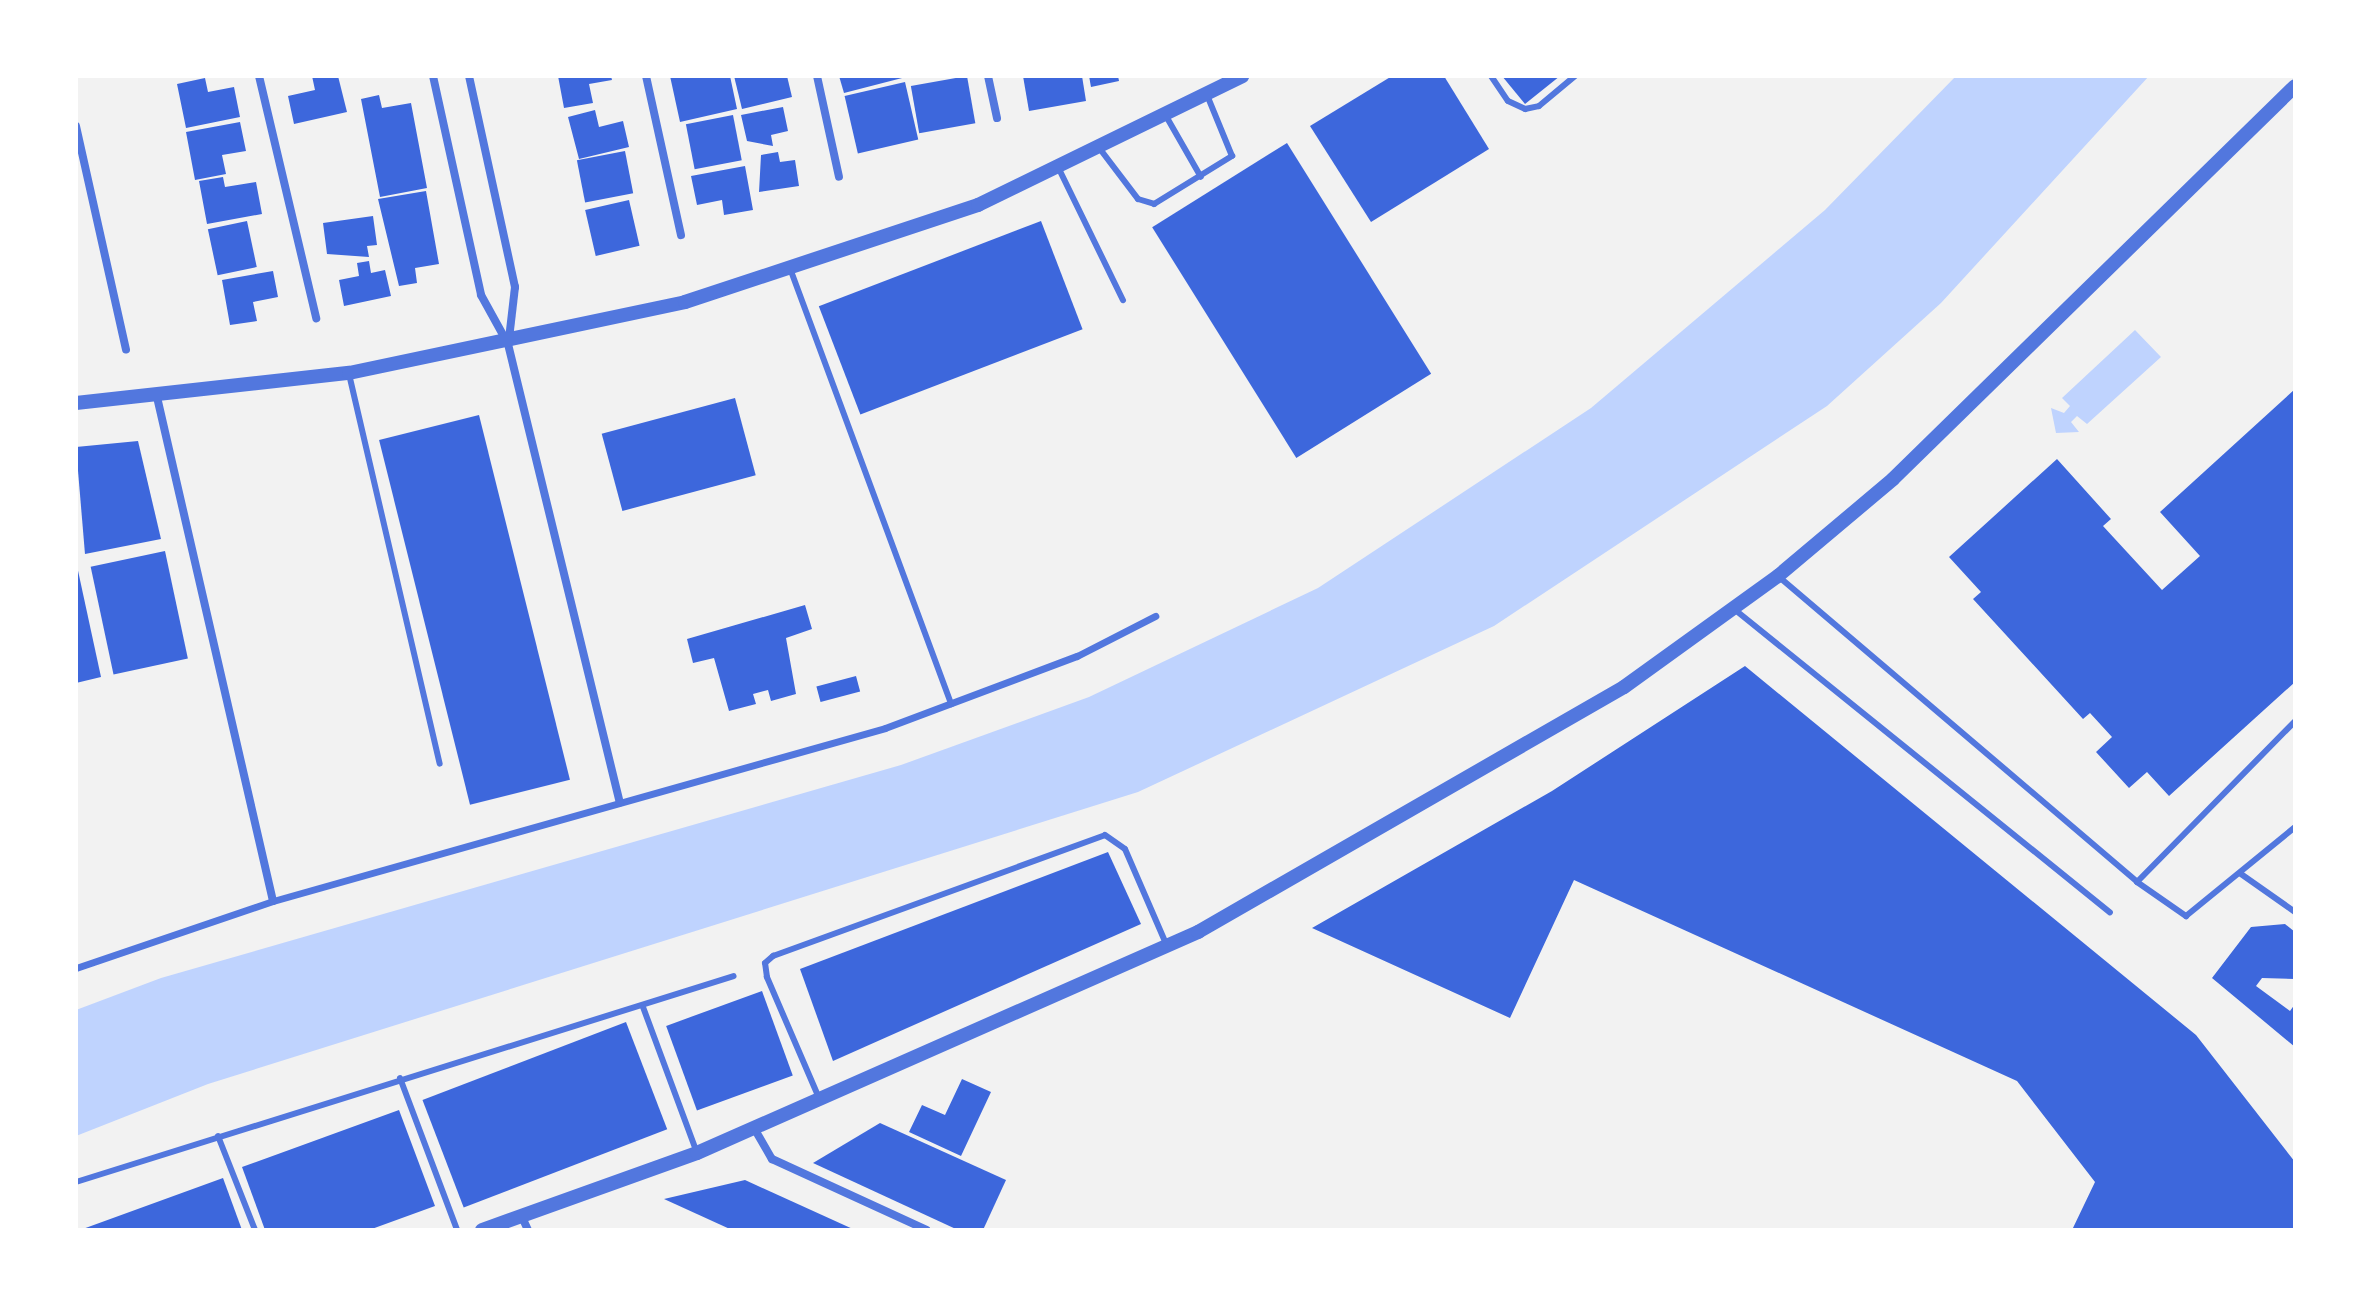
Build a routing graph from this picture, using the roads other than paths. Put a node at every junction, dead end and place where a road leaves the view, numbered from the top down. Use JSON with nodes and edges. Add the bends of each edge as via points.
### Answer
{"nodes":[{"id":1,"x":259,"y":76,"type":"edge"},
{"id":2,"x":433,"y":76,"type":"edge"},
{"id":3,"x":469,"y":76,"type":"edge"},
{"id":4,"x":646,"y":76,"type":"edge"},
{"id":5,"x":817,"y":76,"type":"edge"},
{"id":6,"x":988,"y":76,"type":"edge"},
{"id":7,"x":1242,"y":76,"type":"edge"},
{"id":8,"x":1491,"y":76,"type":"edge"},
{"id":9,"x":1575,"y":76,"type":"edge"},
{"id":10,"x":2295,"y":86,"type":"edge"},
{"id":11,"x":1207,"y":95,"type":"junction"},
{"id":12,"x":1166,"y":116,"type":"junction"},
{"id":13,"x":997,"y":118,"type":"dead end"},
{"id":14,"x":76,"y":126,"type":"edge"},
{"id":15,"x":1100,"y":149,"type":"junction"},
{"id":16,"x":1059,"y":169,"type":"junction"},
{"id":17,"x":839,"y":177,"type":"dead end"},
{"id":18,"x":1201,"y":177,"type":"junction"},
{"id":19,"x":681,"y":235,"type":"dead end"},
{"id":20,"x":791,"y":271,"type":"junction"},
{"id":21,"x":1123,"y":300,"type":"dead end"},
{"id":22,"x":316,"y":318,"type":"dead end"},
{"id":23,"x":508,"y":344,"type":"junction"},
{"id":24,"x":126,"y":349,"type":"dead end"},
{"id":25,"x":349,"y":373,"type":"junction"},
{"id":26,"x":157,"y":397,"type":"junction"},
{"id":27,"x":76,"y":403,"type":"edge"},
{"id":28,"x":1778,"y":576,"type":"junction"},
{"id":29,"x":1734,"y":609,"type":"junction"},
{"id":30,"x":1155,"y":616,"type":"dead end"},
{"id":31,"x":951,"y":704,"type":"junction"},
{"id":32,"x":2295,"y":721,"type":"edge"},
{"id":33,"x":440,"y":764,"type":"dead end"},
{"id":34,"x":620,"y":803,"type":"junction"},
{"id":35,"x":2294,"y":830,"type":"edge"},
{"id":36,"x":2241,"y":874,"type":"junction"},
{"id":37,"x":2137,"y":882,"type":"junction"},
{"id":38,"x":273,"y":901,"type":"junction"},
{"id":39,"x":2110,"y":912,"type":"dead end"},
{"id":40,"x":2295,"y":912,"type":"edge"},
{"id":41,"x":1167,"y":946,"type":"junction"},
{"id":42,"x":76,"y":968,"type":"edge"},
{"id":43,"x":734,"y":976,"type":"dead end"},
{"id":44,"x":643,"y":1007,"type":"junction"},
{"id":45,"x":400,"y":1078,"type":"junction"},
{"id":46,"x":820,"y":1100,"type":"junction"},
{"id":47,"x":754,"y":1128,"type":"junction"},
{"id":48,"x":218,"y":1136,"type":"junction"},
{"id":49,"x":697,"y":1153,"type":"junction"},
{"id":50,"x":76,"y":1182,"type":"edge"},
{"id":51,"x":521,"y":1215,"type":"junction"},
{"id":52,"x":255,"y":1230,"type":"edge"},
{"id":53,"x":457,"y":1230,"type":"edge"},
{"id":54,"x":482,"y":1230,"type":"edge"},
{"id":55,"x":528,"y":1230,"type":"edge"},
{"id":56,"x":927,"y":1230,"type":"edge"}],
"edges":[{"from":1,"to":22,"type":"street"},
{"from":2,"to":23,"type":"street","via":[[481,295]]},
{"from":3,"to":23,"type":"street","via":[[515,287]]},
{"from":4,"to":19,"type":"street"},
{"from":5,"to":17,"type":"street"},
{"from":6,"to":13,"type":"street"},
{"from":7,"to":11,"type":"street"},
{"from":8,"to":9,"type":"lane","via":[[1508,101],[1525,109],[1539,106]]},
{"from":10,"to":28,"type":"street","via":[[2046,335]]},
{"from":11,"to":12,"type":"street"},
{"from":11,"to":18,"type":"lane","via":[[1233,150],[1228,162]]},
{"from":12,"to":15,"type":"street"},
{"from":12,"to":18,"type":"lane"},
{"from":14,"to":24,"type":"street"},
{"from":15,"to":16,"type":"street"},
{"from":15,"to":18,"type":"lane","via":[[1148,204]]},
{"from":16,"to":20,"type":"street"},
{"from":16,"to":21,"type":"lane"},
{"from":20,"to":23,"type":"street"},
{"from":20,"to":31,"type":"lane"},
{"from":23,"to":25,"type":"street"},
{"from":23,"to":34,"type":"street"},
{"from":25,"to":26,"type":"street"},
{"from":25,"to":33,"type":"lane"},
{"from":26,"to":27,"type":"street"},
{"from":26,"to":38,"type":"street"},
{"from":28,"to":29,"type":"street"},
{"from":28,"to":37,"type":"lane"},
{"from":29,"to":39,"type":"lane"},
{"from":29,"to":41,"type":"street","via":[[1524,748]]},
{"from":30,"to":31,"type":"street"},
{"from":31,"to":34,"type":"street"},
{"from":32,"to":37,"type":"lane"},
{"from":34,"to":38,"type":"street"},
{"from":35,"to":36,"type":"lane"},
{"from":36,"to":37,"type":"lane","via":[[2186,916]]},
{"from":36,"to":40,"type":"lane"},
{"from":38,"to":42,"type":"street"},
{"from":41,"to":46,"type":"street"},
{"from":41,"to":46,"type":"lane","via":[[1125,849],[1105,835],[773,956],[767,977]]},
{"from":43,"to":44,"type":"lane"},
{"from":44,"to":45,"type":"lane"},
{"from":44,"to":49,"type":"lane"},
{"from":45,"to":48,"type":"lane"},
{"from":45,"to":53,"type":"lane"},
{"from":46,"to":47,"type":"street"},
{"from":47,"to":49,"type":"street"},
{"from":47,"to":56,"type":"street","via":[[772,1159]]},
{"from":48,"to":50,"type":"lane"},
{"from":48,"to":52,"type":"lane"},
{"from":49,"to":51,"type":"street"},
{"from":51,"to":54,"type":"street"},
{"from":51,"to":55,"type":"street"}]}
